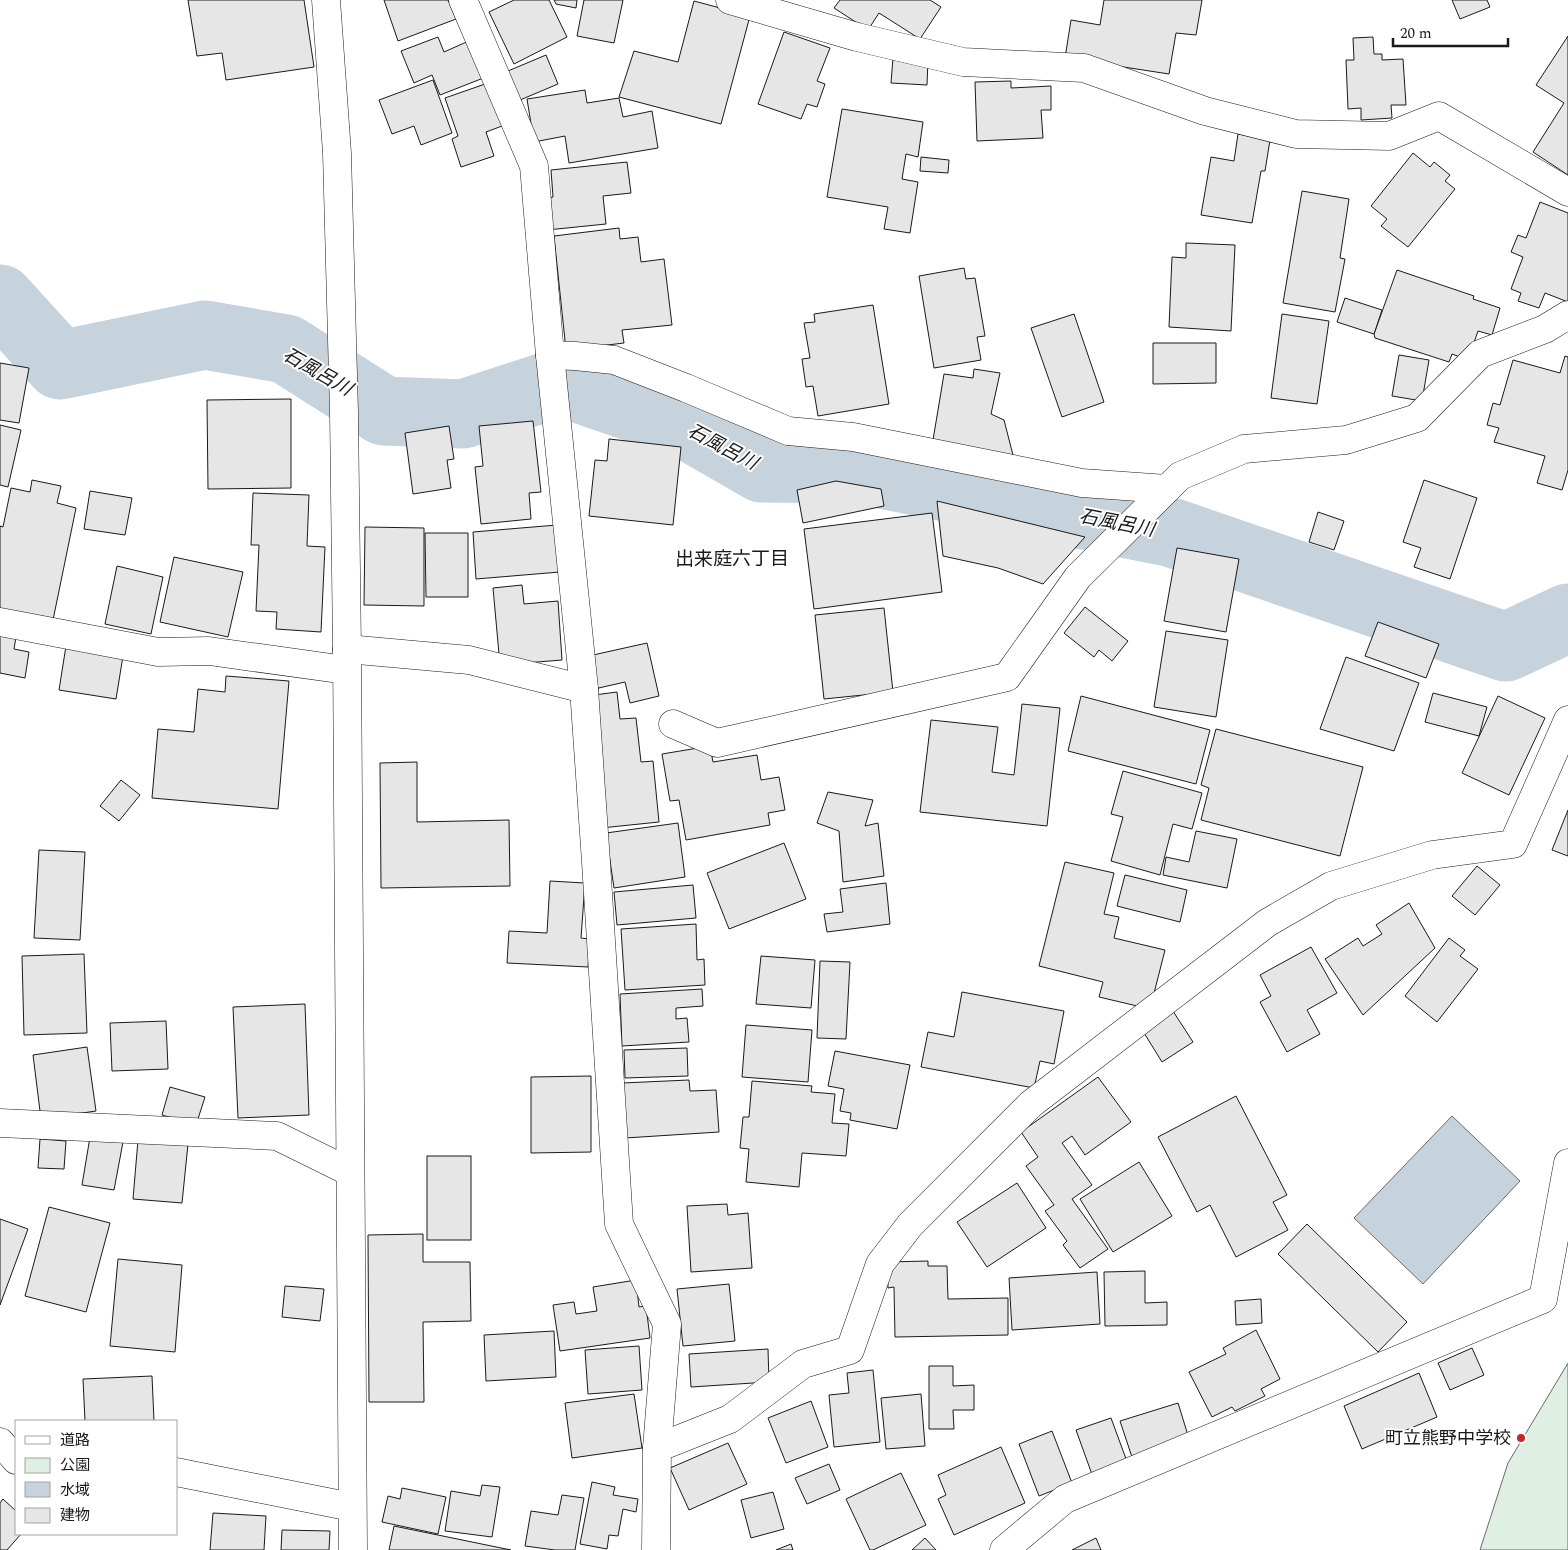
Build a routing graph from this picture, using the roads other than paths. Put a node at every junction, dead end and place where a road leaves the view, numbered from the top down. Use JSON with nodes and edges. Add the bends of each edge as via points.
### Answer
{"nodes":[{"id":1,"x":326,"y":0,"type":"edge"},
{"id":2,"x":462,"y":0,"type":"edge"},
{"id":3,"x":730,"y":0,"type":"edge"},
{"id":4,"x":1568,"y":192,"type":"edge"},
{"id":5,"x":1568,"y":314,"type":"edge"},
{"id":6,"x":551,"y":362,"type":"junction"},
{"id":7,"x":1158,"y":498,"type":"junction"},
{"id":8,"x":0,"y":622,"type":"edge"},
{"id":9,"x":346,"y":660,"type":"junction"},
{"id":10,"x":584,"y":689,"type":"junction"},
{"id":11,"x":1568,"y":720,"type":"edge"},
{"id":12,"x":673,"y":724,"type":"dead end"},
{"id":13,"x":0,"y":1123,"type":"edge"},
{"id":14,"x":1568,"y":1162,"type":"edge"},
{"id":15,"x":350,"y":1172,"type":"junction"},
{"id":16,"x":0,"y":1442,"type":"edge"},
{"id":17,"x":657,"y":1448,"type":"junction"},
{"id":18,"x":15,"y":1459,"type":"edge"},
{"id":19,"x":178,"y":1472,"type":"edge"},
{"id":20,"x":352,"y":1507,"type":"junction"},
{"id":21,"x":353,"y":1550,"type":"edge"},
{"id":22,"x":656,"y":1550,"type":"edge"},
{"id":23,"x":1004,"y":1550,"type":"edge"}],
"edges":[{"from":1,"to":9,"type":"street","via":[[337,153]]},
{"from":2,"to":6,"type":"street","via":[[534,166]]},
{"from":3,"to":4,"type":"street","via":[[857,37],[963,62],[1084,68],[1205,111],[1296,134],[1390,136],[1439,116]]},
{"from":5,"to":7,"type":"street","via":[[1544,329],[1480,354],[1417,418],[1346,440],[1244,449],[1180,476]]},
{"from":6,"to":7,"type":"street","via":[[614,360],[788,432],[853,437]]},
{"from":6,"to":10,"type":"street"},
{"from":7,"to":12,"type":"street","via":[[1078,577],[1007,677],[717,743]]},
{"from":8,"to":9,"type":"street","via":[[158,652],[209,651]]},
{"from":9,"to":10,"type":"street","via":[[469,660]]},
{"from":9,"to":15,"type":"street"},
{"from":10,"to":17,"type":"street","via":[[619,1224],[666,1324]]},
{"from":11,"to":17,"type":"street","via":[[1513,844],[1432,855],[1331,886],[1267,923],[1031,1104],[910,1225],[880,1264],[850,1350],[803,1364],[730,1419]]},
{"from":13,"to":15,"type":"street","via":[[277,1136]]},
{"from":14,"to":23,"type":"street","via":[[1543,1298],[1065,1499]]},
{"from":15,"to":20,"type":"street"},
{"from":16,"to":18,"type":"street"},
{"from":17,"to":22,"type":"street"},
{"from":19,"to":20,"type":"street"},
{"from":20,"to":21,"type":"street"}]}
